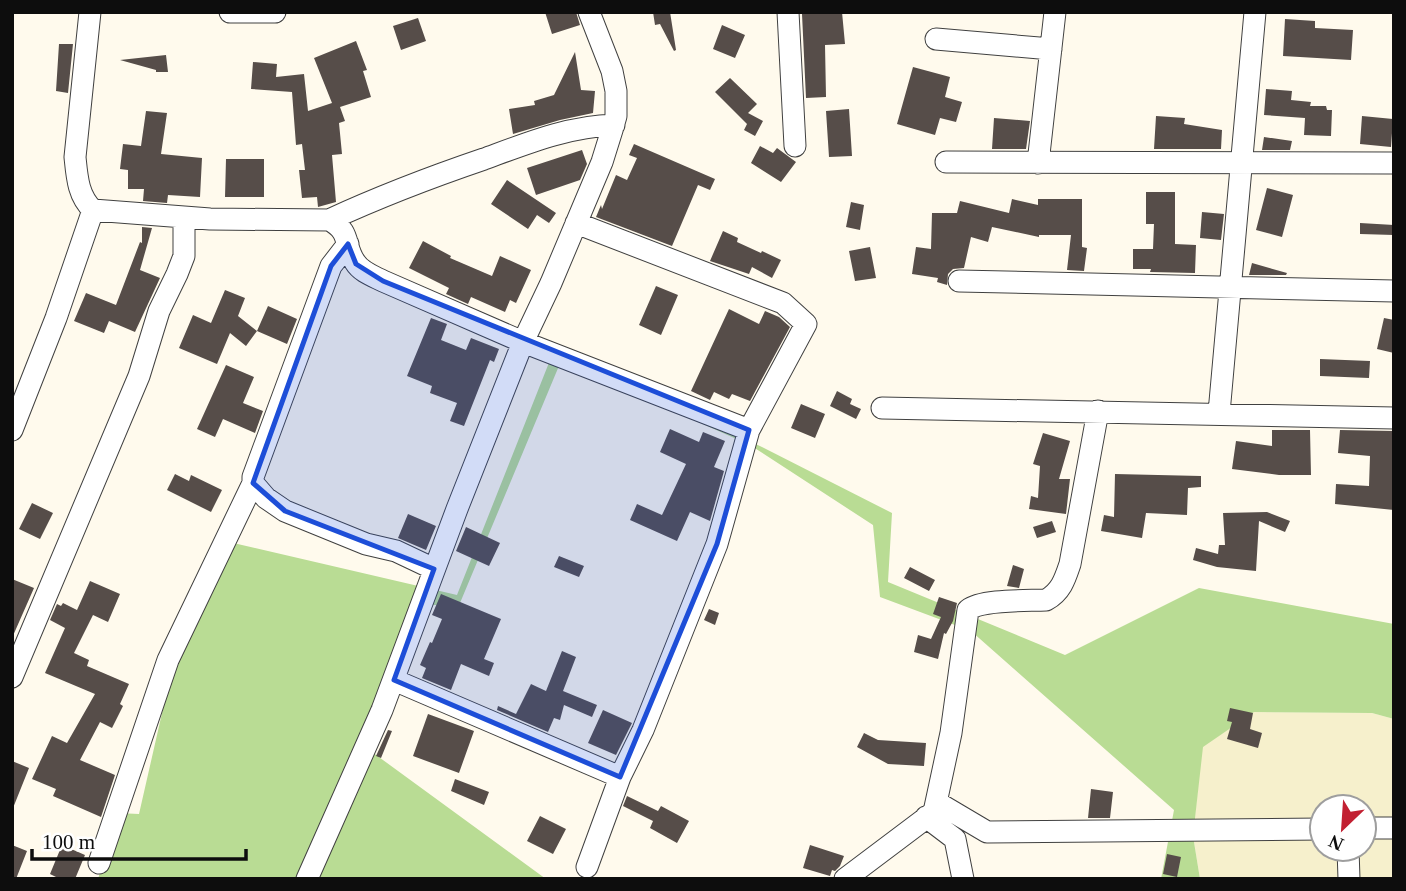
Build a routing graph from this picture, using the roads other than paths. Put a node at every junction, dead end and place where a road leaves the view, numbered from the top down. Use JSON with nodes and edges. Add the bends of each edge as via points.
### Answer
{"nodes":[{"id":1,"x":90,"y":12,"type":"edge"},
{"id":2,"x":230,"y":12,"type":"edge"},
{"id":3,"x":275,"y":12,"type":"edge"},
{"id":4,"x":589,"y":12,"type":"edge"},
{"id":5,"x":788,"y":12,"type":"edge"},
{"id":6,"x":1055,"y":12,"type":"edge"},
{"id":7,"x":1255,"y":12,"type":"edge"},
{"id":8,"x":936,"y":39,"type":"dead end"},
{"id":9,"x":1051,"y":49,"type":"junction"},
{"id":10,"x":614,"y":125,"type":"junction"},
{"id":11,"x":795,"y":146,"type":"dead end"},
{"id":12,"x":946,"y":162,"type":"dead end"},
{"id":13,"x":1038,"y":163,"type":"junction"},
{"id":14,"x":1241,"y":163,"type":"junction"},
{"id":15,"x":1394,"y":163,"type":"edge"},
{"id":16,"x":93,"y":209,"type":"junction"},
{"id":17,"x":184,"y":217,"type":"junction"},
{"id":18,"x":329,"y":220,"type":"junction"},
{"id":19,"x":576,"y":223,"type":"junction"},
{"id":20,"x":348,"y":244,"type":"junction"},
{"id":21,"x":959,"y":281,"type":"dead end"},
{"id":22,"x":1229,"y":287,"type":"junction"},
{"id":23,"x":1394,"y":291,"type":"edge"},
{"id":24,"x":523,"y":342,"type":"junction"},
{"id":25,"x":883,"y":408,"type":"dead end"},
{"id":26,"x":1098,"y":411,"type":"junction"},
{"id":27,"x":1219,"y":413,"type":"junction"},
{"id":28,"x":1394,"y":418,"type":"edge"},
{"id":29,"x":12,"y":430,"type":"edge"},
{"id":30,"x":749,"y":430,"type":"junction"},
{"id":31,"x":253,"y":483,"type":"junction"},
{"id":32,"x":434,"y":569,"type":"junction"},
{"id":33,"x":12,"y":677,"type":"edge"},
{"id":34,"x":394,"y":680,"type":"junction"},
{"id":35,"x":620,"y":777,"type":"junction"},
{"id":36,"x":932,"y":810,"type":"junction"},
{"id":37,"x":1308,"y":829,"type":"edge"},
{"id":38,"x":99,"y":863,"type":"dead end"},
{"id":39,"x":587,"y":867,"type":"dead end"},
{"id":40,"x":307,"y":879,"type":"edge"},
{"id":41,"x":845,"y":879,"type":"edge"},
{"id":42,"x":963,"y":879,"type":"edge"}],
"edges":[{"from":1,"to":16,"type":"street","via":[[75,158],[82,197]]},
{"from":2,"to":3,"type":"street"},
{"from":4,"to":10,"type":"street","via":[[612,71]]},
{"from":5,"to":11,"type":"street"},
{"from":6,"to":9,"type":"street"},
{"from":7,"to":14,"type":"street"},
{"from":8,"to":9,"type":"street"},
{"from":9,"to":13,"type":"street"},
{"from":10,"to":18,"type":"street","via":[[535,140]]},
{"from":10,"to":19,"type":"street"},
{"from":12,"to":13,"type":"street"},
{"from":13,"to":14,"type":"street"},
{"from":14,"to":15,"type":"street"},
{"from":14,"to":22,"type":"street"},
{"from":16,"to":17,"type":"street"},
{"from":16,"to":29,"type":"street"},
{"from":17,"to":18,"type":"street"},
{"from":17,"to":33,"type":"street","via":[[184,256],[159,311],[139,376]]},
{"from":18,"to":20,"type":"street","via":[[342,229]]},
{"from":19,"to":24,"type":"street"},
{"from":19,"to":30,"type":"street","via":[[783,303],[806,324]]},
{"from":20,"to":24,"type":"street","via":[[363,271]]},
{"from":20,"to":31,"type":"street","via":[[331,266]]},
{"from":21,"to":22,"type":"street"},
{"from":22,"to":23,"type":"street"},
{"from":22,"to":27,"type":"street"},
{"from":24,"to":30,"type":"street"},
{"from":24,"to":32,"type":"street"},
{"from":25,"to":26,"type":"street"},
{"from":26,"to":27,"type":"street"},
{"from":26,"to":36,"type":"street","via":[[1064,582],[1046,600],[968,610],[951,733]]},
{"from":27,"to":28,"type":"street"},
{"from":30,"to":35,"type":"street","via":[[717,544]]},
{"from":31,"to":32,"type":"street","via":[[285,511]]},
{"from":31,"to":38,"type":"street","via":[[169,660]]},
{"from":32,"to":34,"type":"street"},
{"from":34,"to":35,"type":"street"},
{"from":34,"to":40,"type":"street"},
{"from":35,"to":39,"type":"street"},
{"from":36,"to":37,"type":"street","via":[[987,832]]},
{"from":36,"to":41,"type":"street"},
{"from":36,"to":42,"type":"street","via":[[955,839]]}]}
